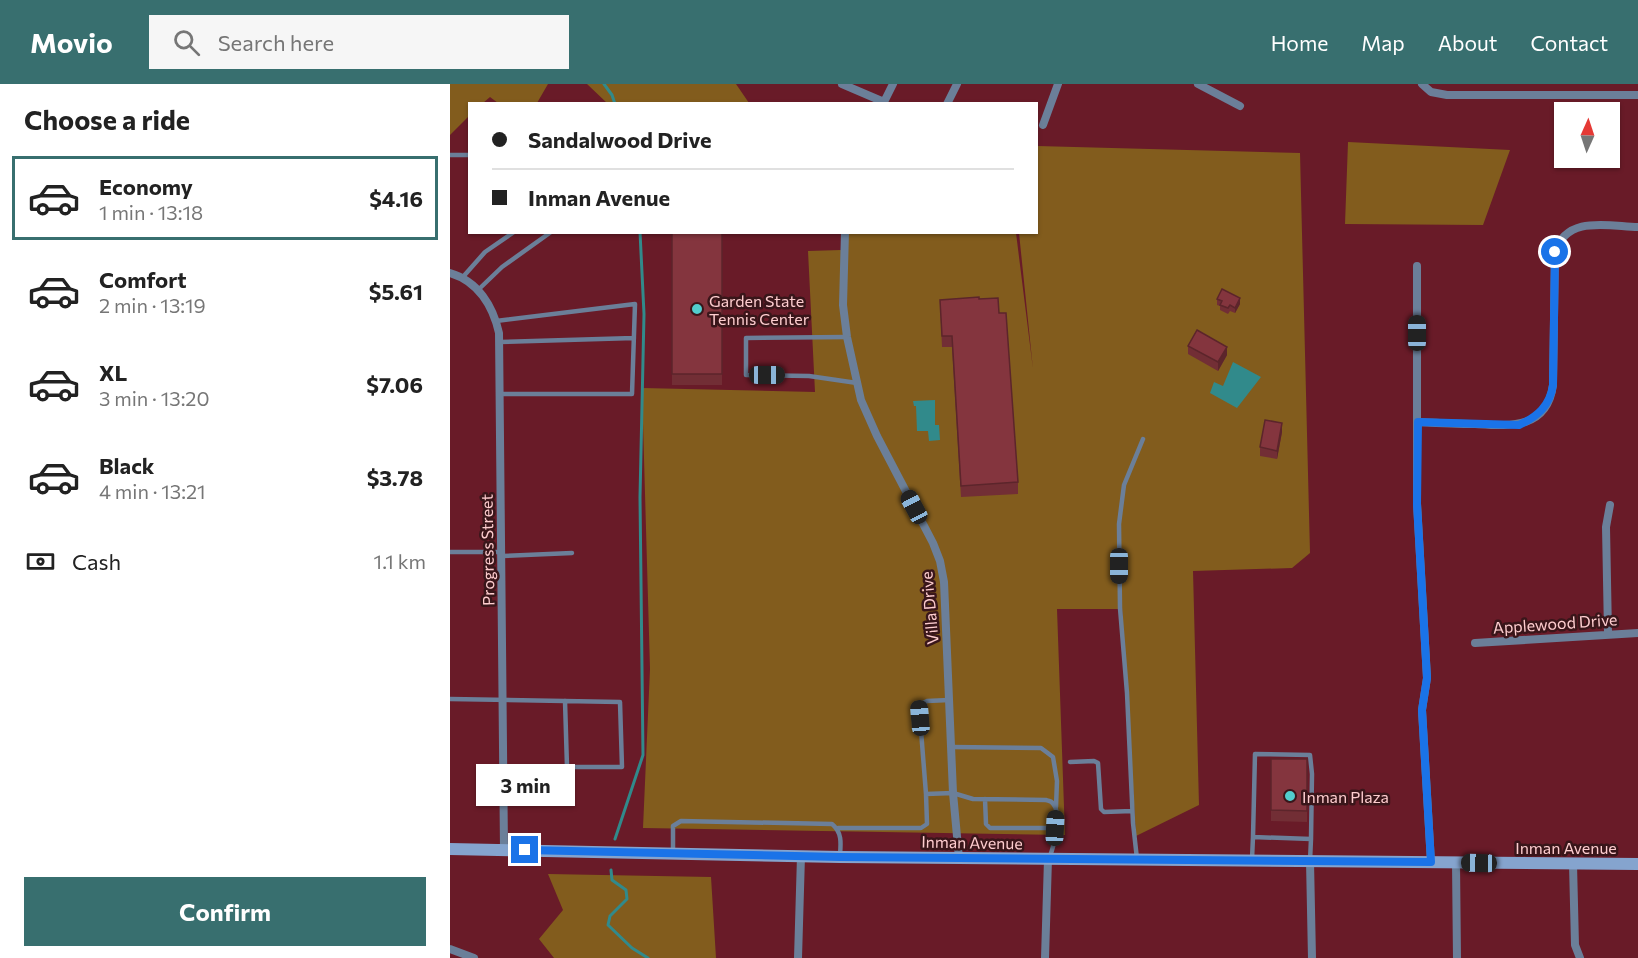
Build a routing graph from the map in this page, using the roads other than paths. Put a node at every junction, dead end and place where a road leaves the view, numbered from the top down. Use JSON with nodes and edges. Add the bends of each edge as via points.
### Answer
{"nodes":[{"id":1,"x":842,"y":84,"type":"edge"},
{"id":2,"x":893,"y":84,"type":"edge"},
{"id":3,"x":957,"y":84,"type":"edge"},
{"id":4,"x":1058,"y":84,"type":"edge"},
{"id":5,"x":1198,"y":84,"type":"edge"},
{"id":6,"x":1422,"y":84,"type":"edge"},
{"id":7,"x":1638,"y":95,"type":"edge"},
{"id":8,"x":882,"y":102,"type":"edge"},
{"id":9,"x":884,"y":102,"type":"edge"},
{"id":10,"x":948,"y":102,"type":"edge"},
{"id":11,"x":1240,"y":106,"type":"dead end"},
{"id":12,"x":1043,"y":125,"type":"dead end"},
{"id":13,"x":450,"y":155,"type":"edge"},
{"id":14,"x":468,"y":155,"type":"edge"},
{"id":15,"x":1638,"y":227,"type":"edge"},
{"id":16,"x":511,"y":234,"type":"edge"},
{"id":17,"x":548,"y":234,"type":"edge"},
{"id":18,"x":845,"y":234,"type":"edge"},
{"id":19,"x":1417,"y":266,"type":"dead end"},
{"id":20,"x":450,"y":273,"type":"edge"},
{"id":21,"x":462,"y":278,"type":"junction"},
{"id":22,"x":478,"y":290,"type":"junction"},
{"id":23,"x":496,"y":321,"type":"junction"},
{"id":24,"x":847,"y":337,"type":"junction"},
{"id":25,"x":634,"y":338,"type":"junction"},
{"id":26,"x":500,"y":342,"type":"junction"},
{"id":27,"x":857,"y":383,"type":"junction"},
{"id":28,"x":500,"y":394,"type":"junction"},
{"id":29,"x":1418,"y":422,"type":"junction"},
{"id":30,"x":1143,"y":440,"type":"dead end"},
{"id":31,"x":1610,"y":505,"type":"dead end"},
{"id":32,"x":450,"y":552,"type":"edge"},
{"id":33,"x":572,"y":553,"type":"dead end"},
{"id":34,"x":502,"y":554,"type":"junction"},
{"id":35,"x":1608,"y":633,"type":"junction"},
{"id":36,"x":1638,"y":633,"type":"edge"},
{"id":37,"x":1474,"y":643,"type":"dead end"},
{"id":38,"x":450,"y":699,"type":"edge"},
{"id":39,"x":503,"y":700,"type":"junction"},
{"id":40,"x":949,"y":700,"type":"junction"},
{"id":41,"x":566,"y":701,"type":"junction"},
{"id":42,"x":951,"y":747,"type":"junction"},
{"id":43,"x":1070,"y":762,"type":"dead end"},
{"id":44,"x":953,"y":793,"type":"junction"},
{"id":45,"x":926,"y":794,"type":"junction"},
{"id":46,"x":985,"y":799,"type":"junction"},
{"id":47,"x":1056,"y":807,"type":"junction"},
{"id":48,"x":1132,"y":812,"type":"junction"},
{"id":49,"x":838,"y":828,"type":"junction"},
{"id":50,"x":1055,"y":828,"type":"junction"},
{"id":51,"x":1253,"y":837,"type":"junction"},
{"id":52,"x":1311,"y":839,"type":"junction"},
{"id":53,"x":450,"y":849,"type":"edge"},
{"id":54,"x":504,"y":850,"type":"junction"},
{"id":55,"x":673,"y":853,"type":"junction"},
{"id":56,"x":801,"y":856,"type":"junction"},
{"id":57,"x":840,"y":857,"type":"junction"},
{"id":58,"x":959,"y":858,"type":"junction"},
{"id":59,"x":1048,"y":859,"type":"junction"},
{"id":60,"x":1137,"y":859,"type":"junction"},
{"id":61,"x":1252,"y":861,"type":"junction"},
{"id":62,"x":1310,"y":861,"type":"junction"},
{"id":63,"x":1431,"y":862,"type":"junction"},
{"id":64,"x":1456,"y":863,"type":"junction"},
{"id":65,"x":1573,"y":864,"type":"junction"},
{"id":66,"x":1638,"y":864,"type":"edge"},
{"id":67,"x":450,"y":949,"type":"edge"},
{"id":68,"x":474,"y":958,"type":"edge"},
{"id":69,"x":798,"y":958,"type":"edge"},
{"id":70,"x":1045,"y":958,"type":"edge"},
{"id":71,"x":1312,"y":958,"type":"edge"},
{"id":72,"x":1457,"y":958,"type":"edge"},
{"id":73,"x":1580,"y":958,"type":"edge"}],
"edges":[{"from":1,"to":8,"type":"street"},
{"from":2,"to":9,"type":"street"},
{"from":3,"to":10,"type":"street"},
{"from":4,"to":12,"type":"street"},
{"from":5,"to":11,"type":"street"},
{"from":6,"to":7,"type":"street","via":[[1431,92],[1447,95]]},
{"from":13,"to":14,"type":"lane"},
{"from":15,"to":29,"type":"street","via":[[1578,226],[1558,242],[1552,391],[1539,414],[1510,426]]},
{"from":16,"to":21,"type":"lane","via":[[485,252]]},
{"from":17,"to":22,"type":"lane","via":[[502,267]]},
{"from":18,"to":24,"type":"street","name":"Villa Drive","via":[[843,305]]},
{"from":19,"to":29,"type":"street"},
{"from":20,"to":21,"type":"street","name":"Progress Street"},
{"from":21,"to":22,"type":"street","name":"Progress Street"},
{"from":22,"to":23,"type":"street","name":"Progress Street"},
{"from":23,"to":25,"type":"lane","via":[[635,303]]},
{"from":23,"to":26,"type":"street","name":"Progress Street"},
{"from":24,"to":27,"type":"street","name":"Villa Drive"},
{"from":24,"to":27,"type":"lane","via":[[746,338],[746,375],[809,376]]},
{"from":25,"to":26,"type":"lane"},
{"from":25,"to":28,"type":"lane","via":[[632,394]]},
{"from":26,"to":28,"type":"street","name":"Progress Street"},
{"from":27,"to":40,"type":"street","name":"Villa Drive","via":[[868,418],[940,561],[947,608]]},
{"from":28,"to":34,"type":"street","name":"Progress Street"},
{"from":29,"to":63,"type":"street","via":[[1417,504],[1427,678],[1422,710]]},
{"from":30,"to":48,"type":"lane","via":[[1124,485],[1119,524]]},
{"from":31,"to":35,"type":"street","via":[[1606,527]]},
{"from":32,"to":34,"type":"lane"},
{"from":33,"to":34,"type":"lane"},
{"from":34,"to":39,"type":"street","name":"Progress Street"},
{"from":35,"to":36,"type":"street","name":"Applewood Drive"},
{"from":35,"to":37,"type":"street","name":"Applewood Drive"},
{"from":38,"to":39,"type":"lane"},
{"from":39,"to":41,"type":"lane"},
{"from":39,"to":54,"type":"street","name":"Progress Street"},
{"from":40,"to":42,"type":"street","name":"Villa Drive"},
{"from":40,"to":45,"type":"lane","via":[[919,705]]},
{"from":41,"to":41,"type":"lane","via":[[620,702],[622,767],[567,767]]},
{"from":42,"to":44,"type":"street","name":"Villa Drive"},
{"from":42,"to":47,"type":"lane","via":[[1041,748],[1053,757]]},
{"from":43,"to":48,"type":"lane","via":[[1098,763],[1104,812]]},
{"from":44,"to":45,"type":"lane"},
{"from":44,"to":46,"type":"lane"},
{"from":44,"to":58,"type":"street","name":"Villa Drive"},
{"from":45,"to":49,"type":"lane","via":[[927,824],[921,828]]},
{"from":46,"to":47,"type":"lane","via":[[1046,800]]},
{"from":46,"to":50,"type":"lane","via":[[986,824],[990,828]]},
{"from":47,"to":50,"type":"lane"},
{"from":48,"to":60,"type":"lane"},
{"from":49,"to":55,"type":"lane","via":[[832,824],[681,820],[673,826]]},
{"from":49,"to":57,"type":"lane"},
{"from":50,"to":59,"type":"lane","via":[[1054,847]]},
{"from":51,"to":52,"type":"lane"},
{"from":51,"to":52,"type":"lane","via":[[1254,754],[1310,755]]},
{"from":51,"to":61,"type":"lane"},
{"from":52,"to":62,"type":"lane"},
{"from":53,"to":54,"type":"main road","name":"Inman Avenue"},
{"from":54,"to":55,"type":"main road","name":"Inman Avenue"},
{"from":55,"to":56,"type":"main road","name":"Inman Avenue"},
{"from":56,"to":57,"type":"main road","name":"Inman Avenue"},
{"from":56,"to":69,"type":"street"},
{"from":57,"to":58,"type":"main road","name":"Inman Avenue"},
{"from":58,"to":59,"type":"main road","name":"Inman Avenue"},
{"from":59,"to":60,"type":"main road","name":"Inman Avenue"},
{"from":59,"to":70,"type":"street"},
{"from":60,"to":61,"type":"main road","name":"Inman Avenue"},
{"from":61,"to":62,"type":"main road","name":"Inman Avenue"},
{"from":62,"to":63,"type":"main road","name":"Inman Avenue"},
{"from":62,"to":71,"type":"street"},
{"from":63,"to":64,"type":"main road","name":"Inman Avenue"},
{"from":64,"to":65,"type":"main road","name":"Inman Avenue"},
{"from":64,"to":72,"type":"street"},
{"from":65,"to":66,"type":"main road","name":"Inman Avenue"},
{"from":65,"to":73,"type":"street","via":[[1575,945]]},
{"from":67,"to":68,"type":"street"}]}
